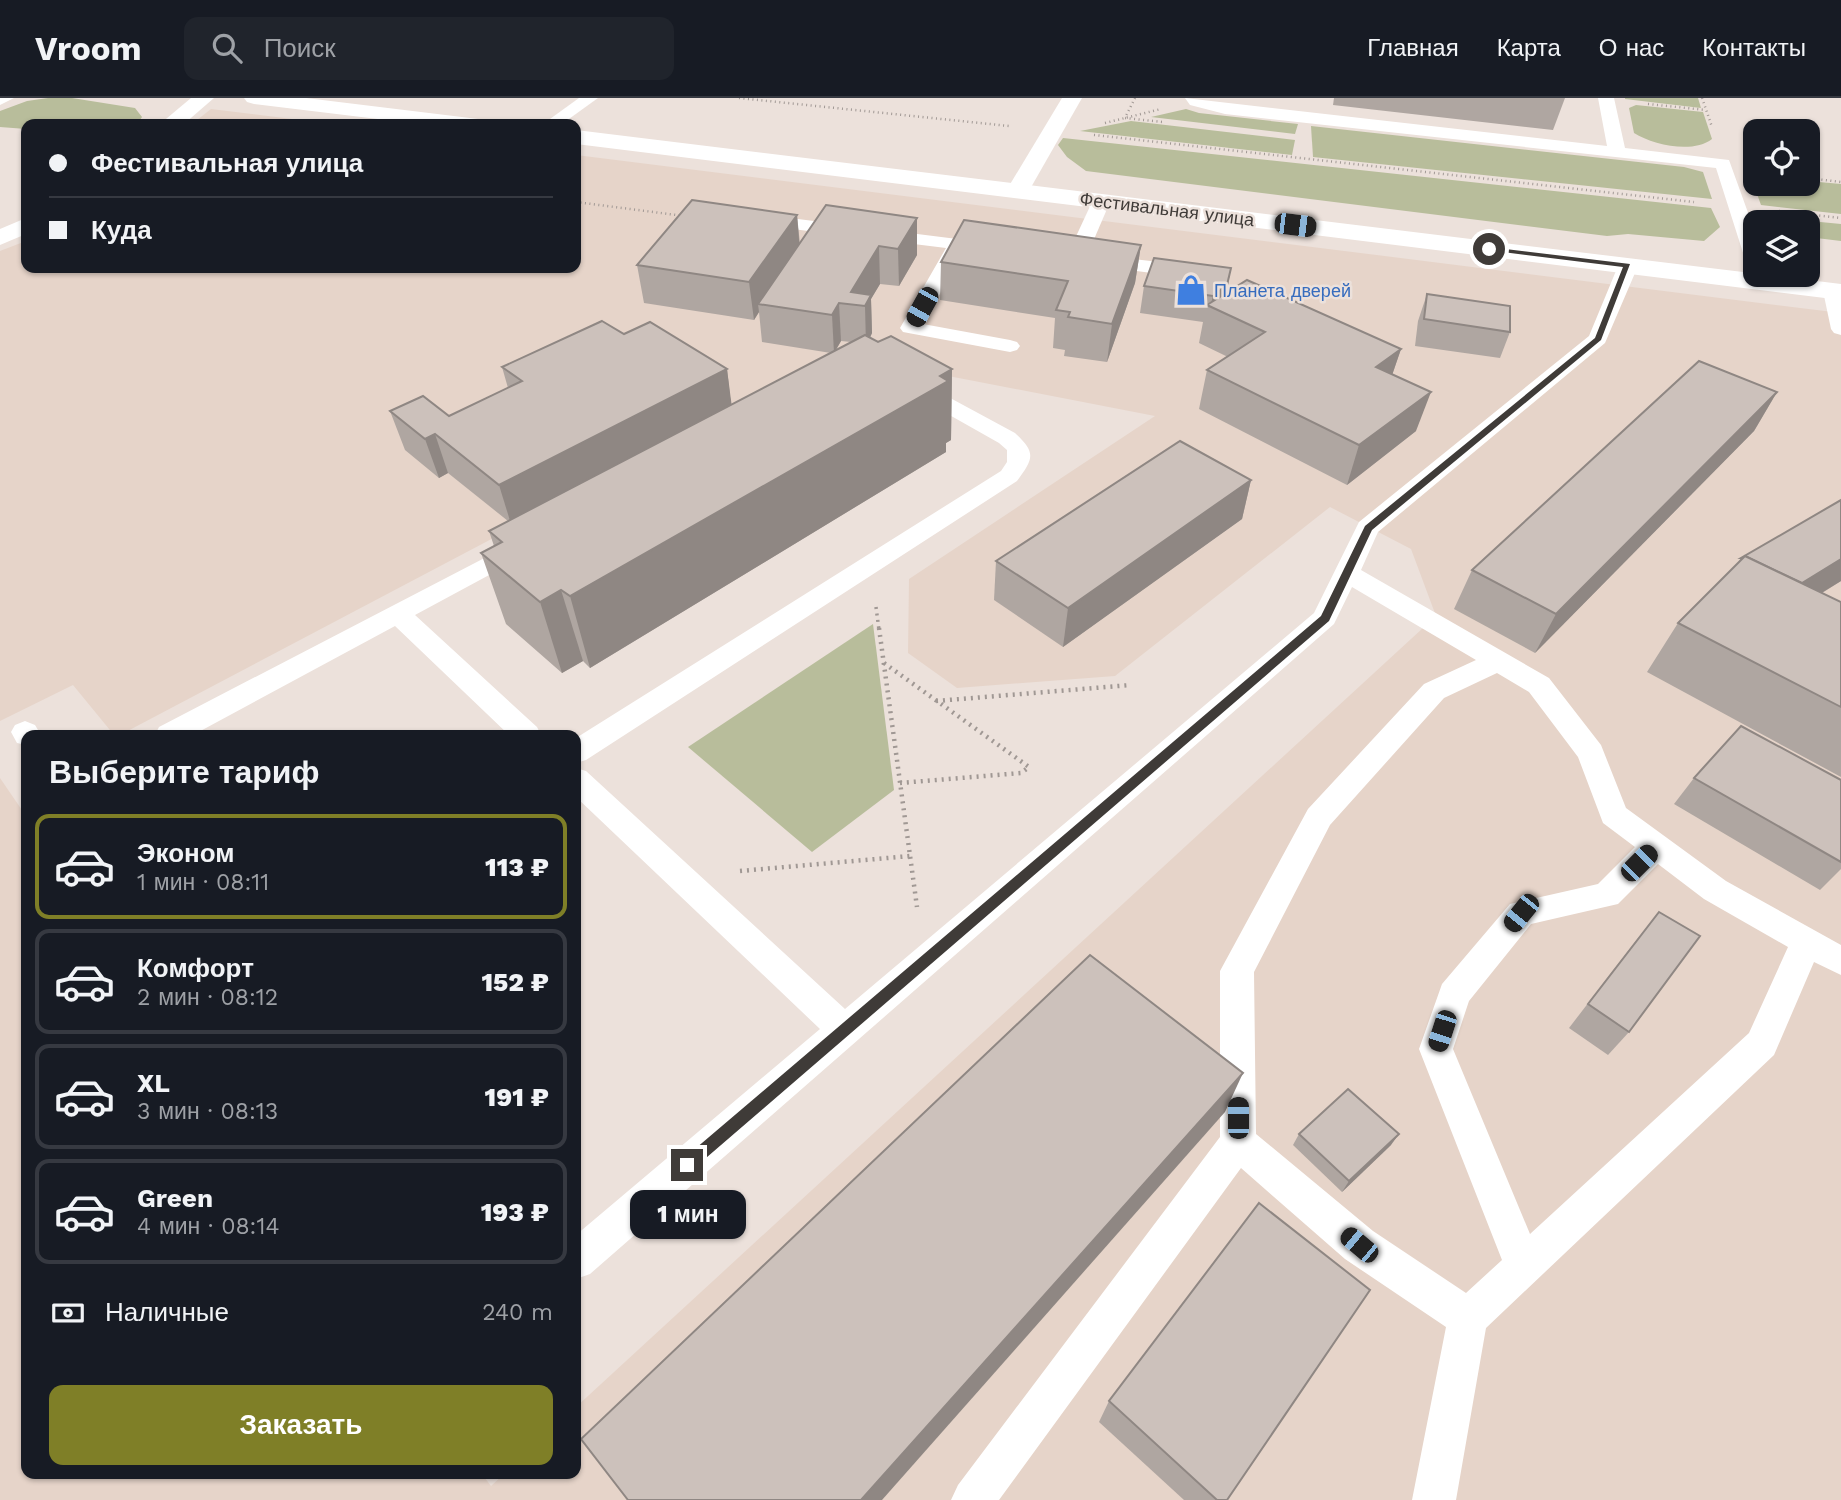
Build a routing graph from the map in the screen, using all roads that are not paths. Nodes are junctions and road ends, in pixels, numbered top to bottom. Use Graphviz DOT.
graph roads {
  1 [pos="6,98"];
  2 [pos="204,98"];
  3 [pos="254,98"];
  4 [pos="590,98"];
  5 [pos="1072,98"];
  6 [pos="1606,98"];
  7 [pos="0,100"];
  8 [pos="1194,100"];
  9 [pos="177,119"];
  10 [pos="428,119"];
  11 [pos="558,119"];
  12 [pos="581,138"];
  13 [pos="1617,152"];
  14 [pos="1017,191"];
  15 [pos="1101,202"];
  16 [pos="747,218"];
  17 [pos="1743,222"];
  18 [pos="21,228"];
  19 [pos="0,238"];
  20 [pos="958,244"];
  21 [pos="1010,250"];
  22 [pos="1628,266"];
  23 [pos="1159,268"];
  24 [pos="1743,277"];
  25 [pos="1808,287"];
  26 [pos="1837,292"];
  27 [pos="1841,329"];
  28 [pos="1010,346"];
  29 [pos="890,374"];
  30 [pos="544,534"];
  31 [pos="1347,573"];
  32 [pos="397,613"];
  33 [pos="1499,661"];
  34 [pos="178,730"];
  35 [pos="522,730"];
  36 [pos="581,749"];
  37 [pos="581,784"];
  38 [pos="1655,846"];
  39 [pos="1806,942"];
  40 [pos="1841,961"];
  41 [pos="844,1030"];
  42 [pos="1238,1142"];
  43 [pos="581,1256"];
  44 [pos="1524,1265"];
  45 [pos="1468,1318"];
  46 [pos="973,1500"];
  47 [pos="1434,1500"];
  1 -- 7 [label="lane"];
  2 -- 9 [label="main road"];
  3 -- 10 [label="main road"];
  4 -- 11 [label="lane"];
  5 -- 14 [label="main road"];
  6 -- 13 [label="lane"];
  8 -- 13 [label="lane"];
  12 -- 14 [label="main road, Фестивальная улица"];
  13 -- 17 [label="lane"];
  14 -- 15 [label="main road, Фестивальная улица"];
  15 -- 22 [label="main road, Фестивальная улица"];
  15 -- 23 [label="lane"];
  16 -- 20 [label="lane"];
  18 -- 19 [label="main road"];
  20 -- 21 [label="lane"];
  20 -- 28 [label="lane"];
  22 -- 24 [label="main road, Фестивальная улица"];
  22 -- 31 [label="lane"];
  25 -- 26 [label="main road, Фестивальная улица"];
  26 -- 27 [label="lane"];
  29 -- 36 [label="lane"];
  30 -- 32 [label="lane"];
  31 -- 33 [label="lane"];
  31 -- 41 [label="lane"];
  32 -- 34 [label="lane"];
  32 -- 35 [label="lane"];
  33 -- 38 [label="lane"];
  33 -- 42 [label="lane"];
  37 -- 41 [label="lane"];
  38 -- 39 [label="lane"];
  38 -- 44 [label="lane"];
  39 -- 40 [label="lane"];
  39 -- 44 [label="lane"];
  41 -- 43 [label="lane"];
  42 -- 45 [label="lane"];
  42 -- 46 [label="lane"];
  44 -- 45 [label="lane"];
  45 -- 47 [label="lane"];
}
